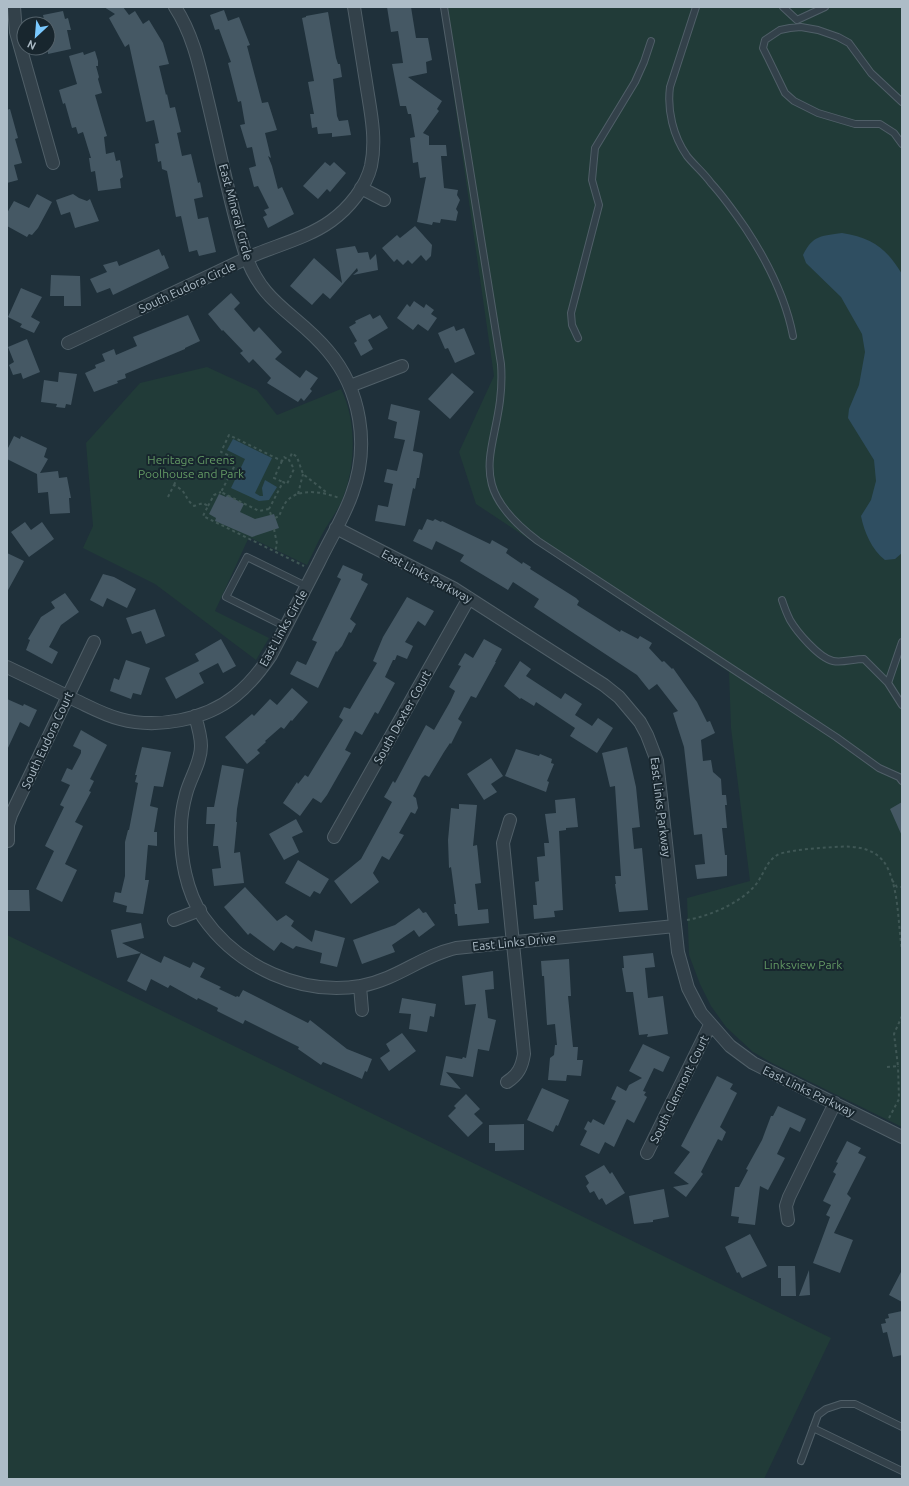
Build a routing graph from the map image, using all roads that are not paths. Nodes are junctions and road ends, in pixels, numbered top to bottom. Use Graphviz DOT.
graph roads {
  1 [pos="14,7"];
  2 [pos="175,7"];
  3 [pos="354,7"];
  4 [pos="444,7"];
  5 [pos="696,7"];
  6 [pos="783,7"];
  7 [pos="826,7"];
  8 [pos="651,41"];
  9 [pos="902,102"];
  10 [pos="902,144"];
  11 [pos="53,163"];
  12 [pos="361,188"];
  13 [pos="384,200"];
  14 [pos="247,258"];
  15 [pos="793,336"];
  16 [pos="578,338"];
  17 [pos="68,343"];
  18 [pos="402,366"];
  19 [pos="350,386"];
  20 [pos="336,528"];
  21 [pos="306,586"];
  22 [pos="469,598"];
  23 [pos="782,600"];
  24 [pos="286,627"];
  25 [pos="94,642"];
  26 [pos="902,642"];
  27 [pos="7,667"];
  28 [pos="888,683"];
  29 [pos="67,696"];
  30 [pos="902,705"];
  31 [pos="196,716"];
  32 [pos="902,780"];
  33 [pos="510,820"];
  34 [pos="334,837"];
  35 [pos="8,841"];
  36 [pos="200,910"];
  37 [pos="174,920"];
  38 [pos="675,924"];
  39 [pos="514,942"];
  40 [pos="360,986"];
  41 [pos="362,1010"];
  42 [pos="710,1025"];
  43 [pos="506,1082"];
  44 [pos="835,1103"];
  45 [pos="902,1137"];
  46 [pos="647,1152"];
  47 [pos="788,1220"];
  48 [pos="902,1427"];
  49 [pos="813,1428"];
  50 [pos="801,1461"];
  51 [pos="902,1471"];
  1 -- 11 [label="street"];
  2 -- 14 [label="street, East Mineral Circle"];
  3 -- 12 [label="street, South Eudora Circle"];
  4 -- 32 [label="lane"];
  5 -- 15 [label="lane"];
  6 -- 7 [label="lane"];
  8 -- 16 [label="lane"];
  9 -- 10 [label="lane"];
  12 -- 13 [label="street"];
  12 -- 14 [label="street, South Eudora Circle"];
  14 -- 17 [label="street, South Eudora Circle"];
  14 -- 19 [label="street, East Mineral Circle"];
  18 -- 19 [label="street"];
  19 -- 20 [label="street, East Mineral Circle"];
  20 -- 21 [label="street, East Links Circle"];
  20 -- 22 [label="street, East Links Parkway"];
  21 -- 24 [label="street, East Links Circle"];
  21 -- 24 [label="lane"];
  22 -- 34 [label="street, South Dexter Court"];
  22 -- 38 [label="street, East Links Parkway"];
  23 -- 28 [label="lane"];
  24 -- 31 [label="street, East Links Circle"];
  25 -- 29 [label="street, South Eudora Court"];
  26 -- 28 [label="lane"];
  27 -- 29 [label="street, East Links Circle"];
  28 -- 30 [label="lane"];
  29 -- 31 [label="street, East Links Circle"];
  29 -- 35 [label="street, South Eudora Court"];
  31 -- 36 [label="street, East Links Drive"];
  33 -- 39 [label="street"];
  36 -- 37 [label="street"];
  36 -- 40 [label="street, East Links Drive"];
  38 -- 39 [label="street, East Links Drive"];
  38 -- 42 [label="street, East Links Parkway"];
  39 -- 40 [label="street, East Links Drive"];
  39 -- 43 [label="street"];
  40 -- 41 [label="street"];
  42 -- 44 [label="street, East Links Parkway"];
  42 -- 46 [label="street, South Clermont Court"];
  44 -- 45 [label="street, East Links Parkway"];
  44 -- 47 [label="street"];
  48 -- 49 [label="lane"];
  49 -- 50 [label="lane"];
  49 -- 51 [label="lane"];
}
